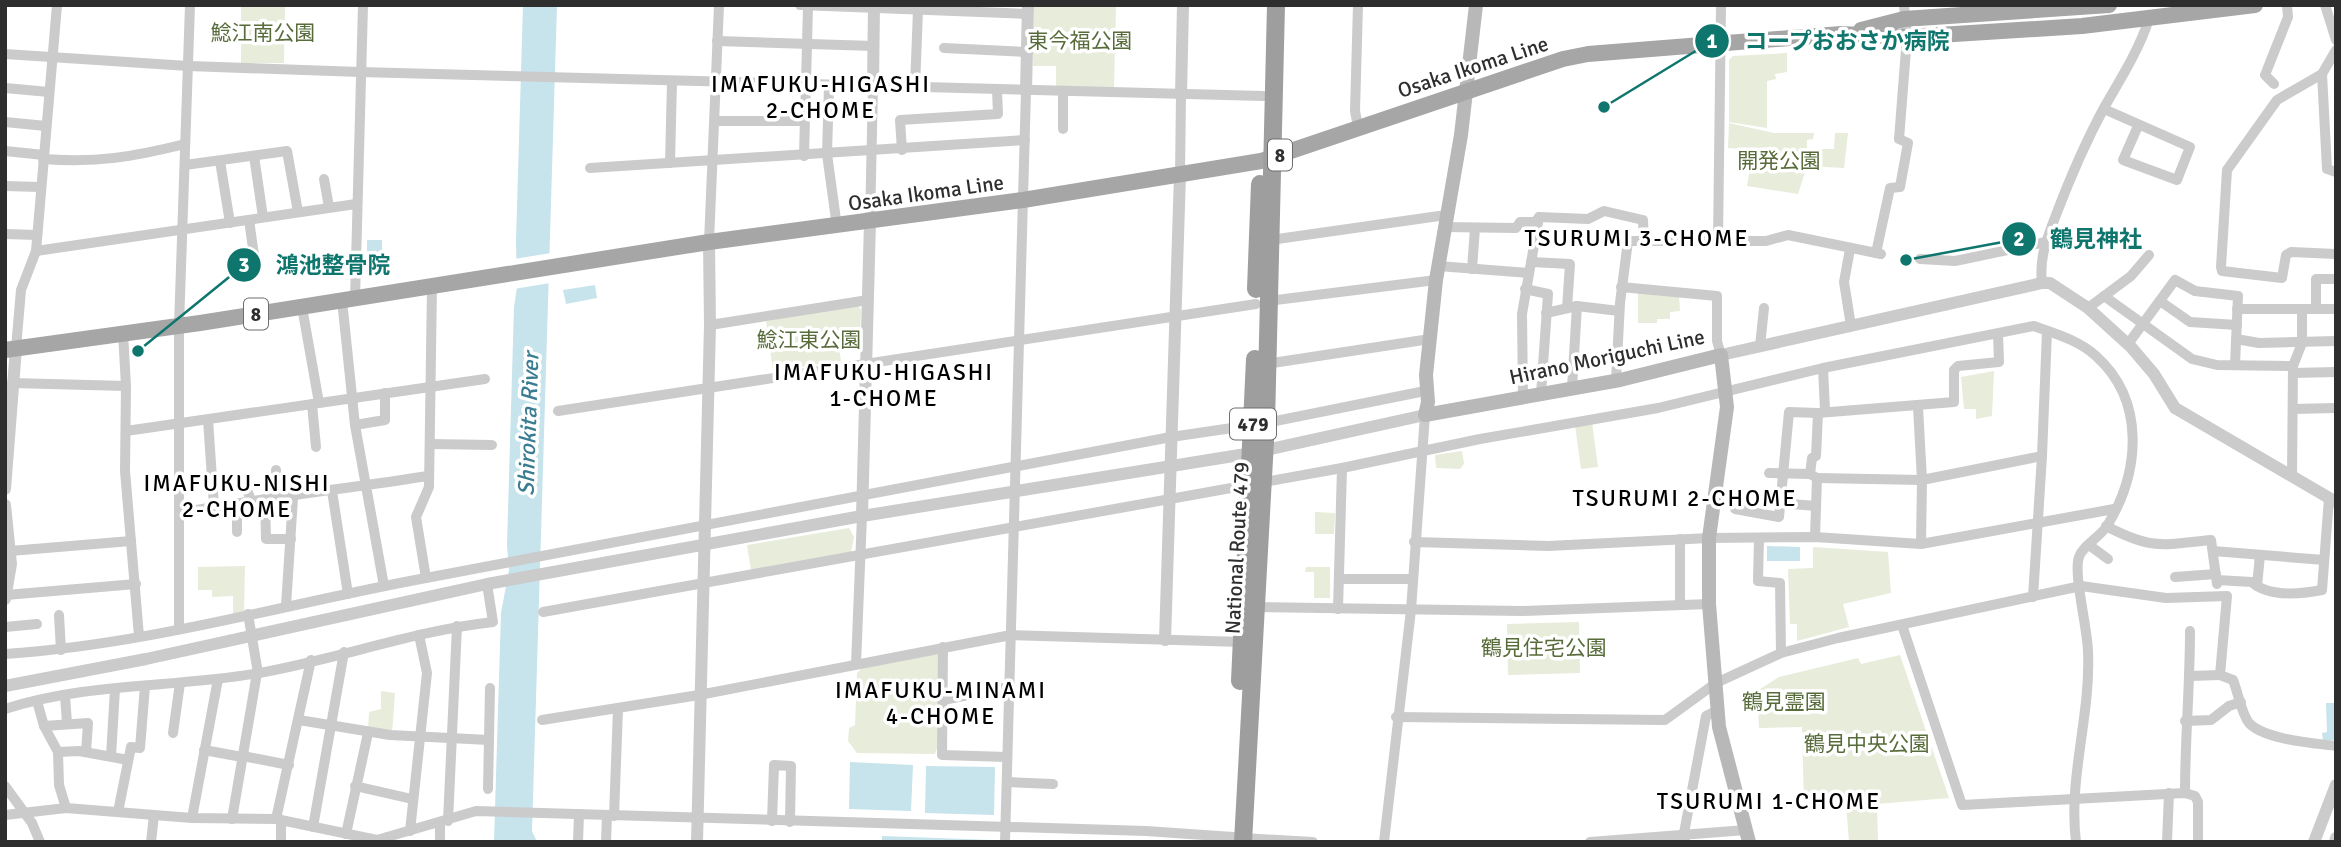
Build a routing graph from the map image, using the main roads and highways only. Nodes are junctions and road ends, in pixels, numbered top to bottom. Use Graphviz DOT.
graph roads {
  1 [pos="1265,5"];
  2 [pos="1276,5"];
  3 [pos="1476,5"];
  4 [pos="2109,5"];
  5 [pos="2255,5"];
  6 [pos="1904,12"];
  7 [pos="2152,12"];
  8 [pos="1841,34"];
  9 [pos="1467,92"];
  10 [pos="1267,160"];
  11 [pos="1262,302"];
  12 [pos="11,349"];
  13 [pos="1260,424"];
  14 [pos="1250,608"];
  15 [pos="1748,836"];
  16 [pos="1238,839"];
  1 -- 10 [label="highway, National Route 479 / 479"];
  2 -- 10 [label="highway, National Route 479 / 479"];
  3 -- 9 [label="main road"];
  4 -- 6 [label="main road, Osaka Ikoma Line / 8"];
  5 -- 7 [label="main road, Osaka Ikoma Line / 8"];
  6 -- 8 [label="main road, Osaka Ikoma Line / 8"];
  7 -- 8 [label="main road, Osaka Ikoma Line / 8"];
  8 -- 9 [label="main road, Osaka Ikoma Line / 8"];
  9 -- 10 [label="main road, Osaka Ikoma Line / 8"];
  9 -- 15 [label="main road, Hirano Moriguchi Line"];
  10 -- 11 [label="highway, National Route 479 / 479"];
  10 -- 11 [label="highway, National Route 479 / 479"];
  10 -- 12 [label="main road, Osaka Ikoma Line / 8"];
  11 -- 13 [label="highway, National Route 479 / 479"];
  11 -- 13 [label="highway, National Route 479 / 479"];
  13 -- 14 [label="highway, National Route 479 / 479"];
  14 -- 16 [label="highway, National Route 479 / 479"];
  14 -- 16 [label="highway, National Route 479 / 479"];
}
